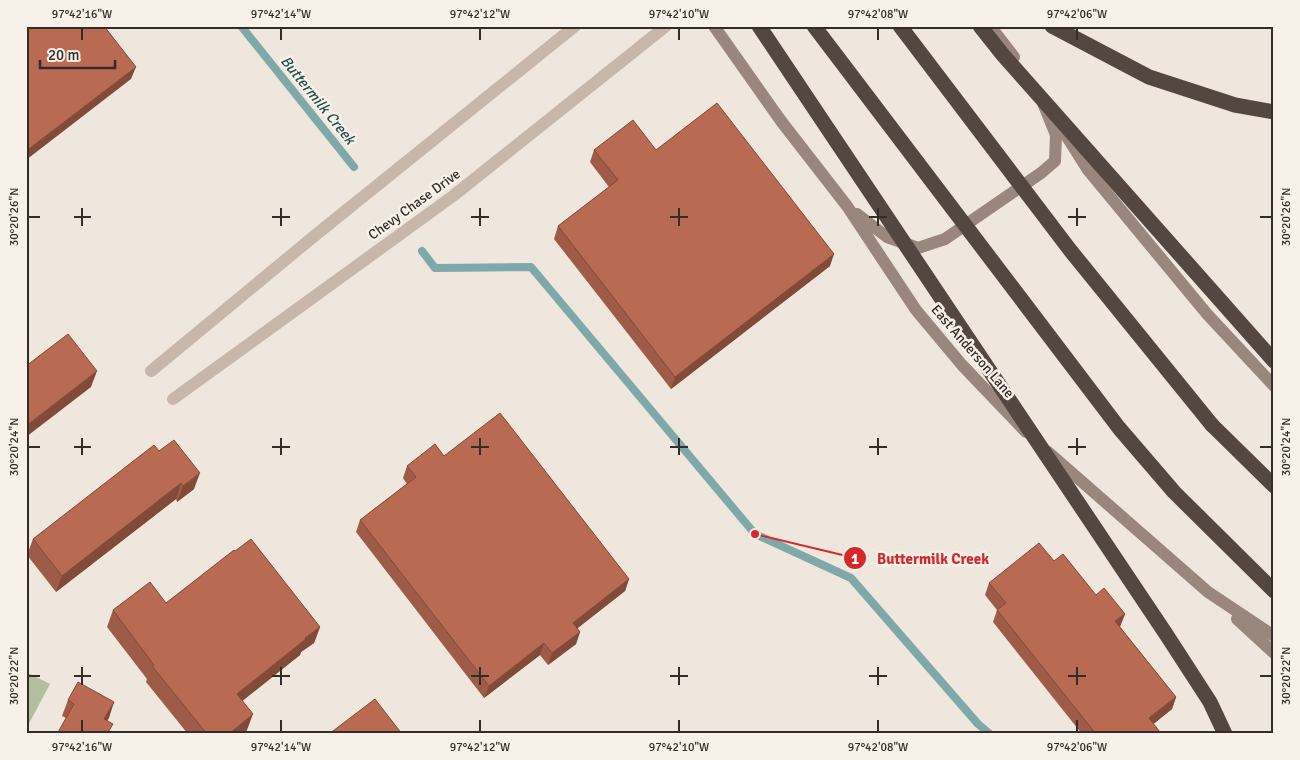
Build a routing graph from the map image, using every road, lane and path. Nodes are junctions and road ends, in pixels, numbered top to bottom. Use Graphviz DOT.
graph roads {
  1 [pos="576,26"];
  2 [pos="666,26"];
  3 [pos="714,26"];
  4 [pos="759,26"];
  5 [pos="814,26"];
  6 [pos="900,26"];
  7 [pos="980,26"];
  8 [pos="990,26"];
  9 [pos="1052,26"];
  10 [pos="1036,86"];
  11 [pos="1274,112"];
  12 [pos="847,206"];
  13 [pos="1274,361"];
  14 [pos="151,371"];
  15 [pos="1274,386"];
  16 [pos="173,399"];
  17 [pos="1274,486"];
  18 [pos="1274,591"];
  19 [pos="1208,592"];
  20 [pos="1274,636"];
  21 [pos="1274,654"];
  22 [pos="1225,734"];
  1 -- 14 [label="street"];
  2 -- 16 [label="street, Chevy Chase Drive"];
  3 -- 12 [label="main road, East Anderson Lane"];
  4 -- 22 [label="highway, bridge"];
  5 -- 18 [label="highway, bridge"];
  6 -- 17 [label="highway, bridge"];
  7 -- 13 [label="highway, bridge"];
  8 -- 10 [label="main road"];
  9 -- 11 [label="highway"];
  10 -- 12 [label="main road"];
  10 -- 15 [label="main road"];
  12 -- 19 [label="main road, East Anderson Lane"];
  19 -- 20 [label="main road, East Anderson Lane"];
  19 -- 21 [label="main road"];
}
